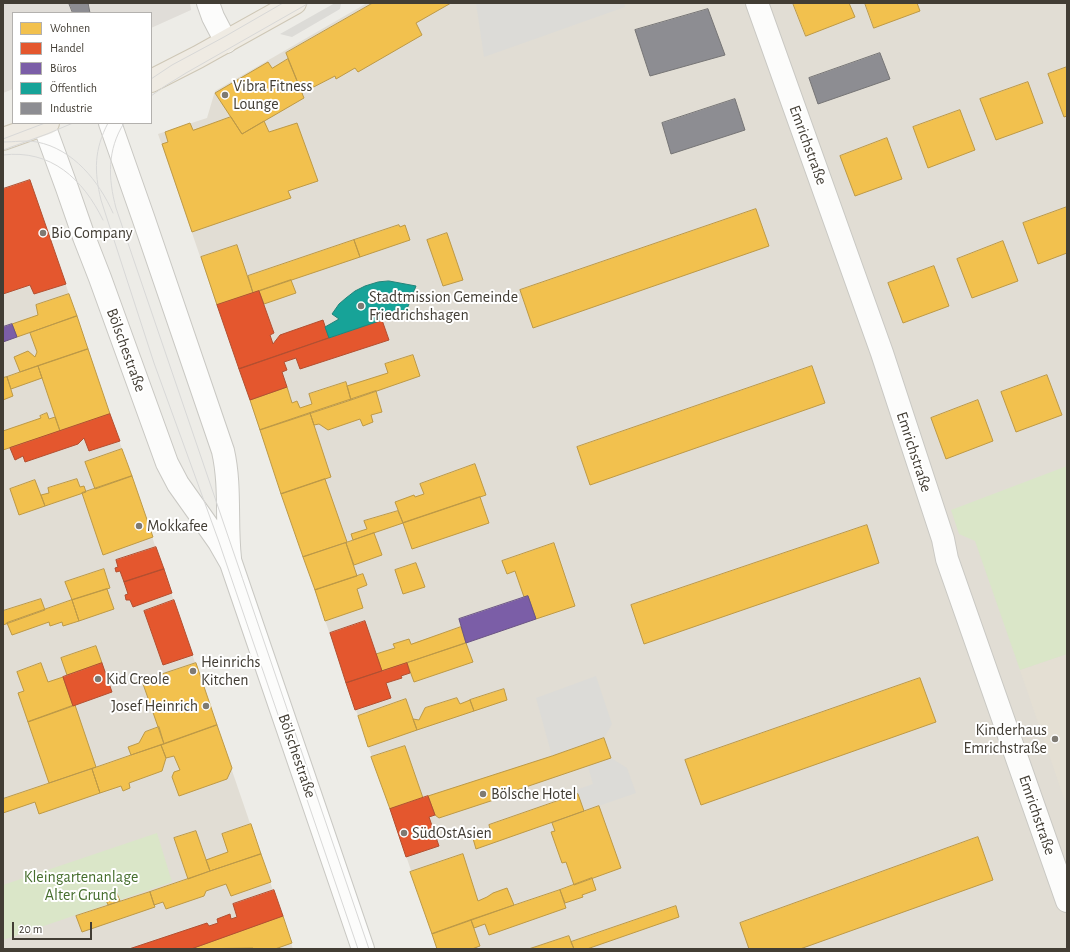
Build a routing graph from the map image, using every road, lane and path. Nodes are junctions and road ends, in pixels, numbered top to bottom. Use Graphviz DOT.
graph roads {
  1 [pos="208,3"];
  2 [pos="295,3"];
  3 [pos="757,3"];
  4 [pos="226,42"];
  5 [pos="152,79"];
  6 [pos="46,124"];
  7 [pos="110,124"];
  8 [pos="3,139"];
  9 [pos="231,563"];
  10 [pos="1067,901"];
  11 [pos="363,949"];
  1 -- 4 [label="street"];
  2 -- 4 [label="main road"];
  3 -- 10 [label="street, Emrichstraße"];
  4 -- 5 [label="main road"];
  6 -- 8 [label="main road"];
  6 -- 9 [label="street, Bölschestraße"];
  7 -- 9 [label="street, Bölschestraße"];
  9 -- 11 [label="street, Bölschestraße"];
}
